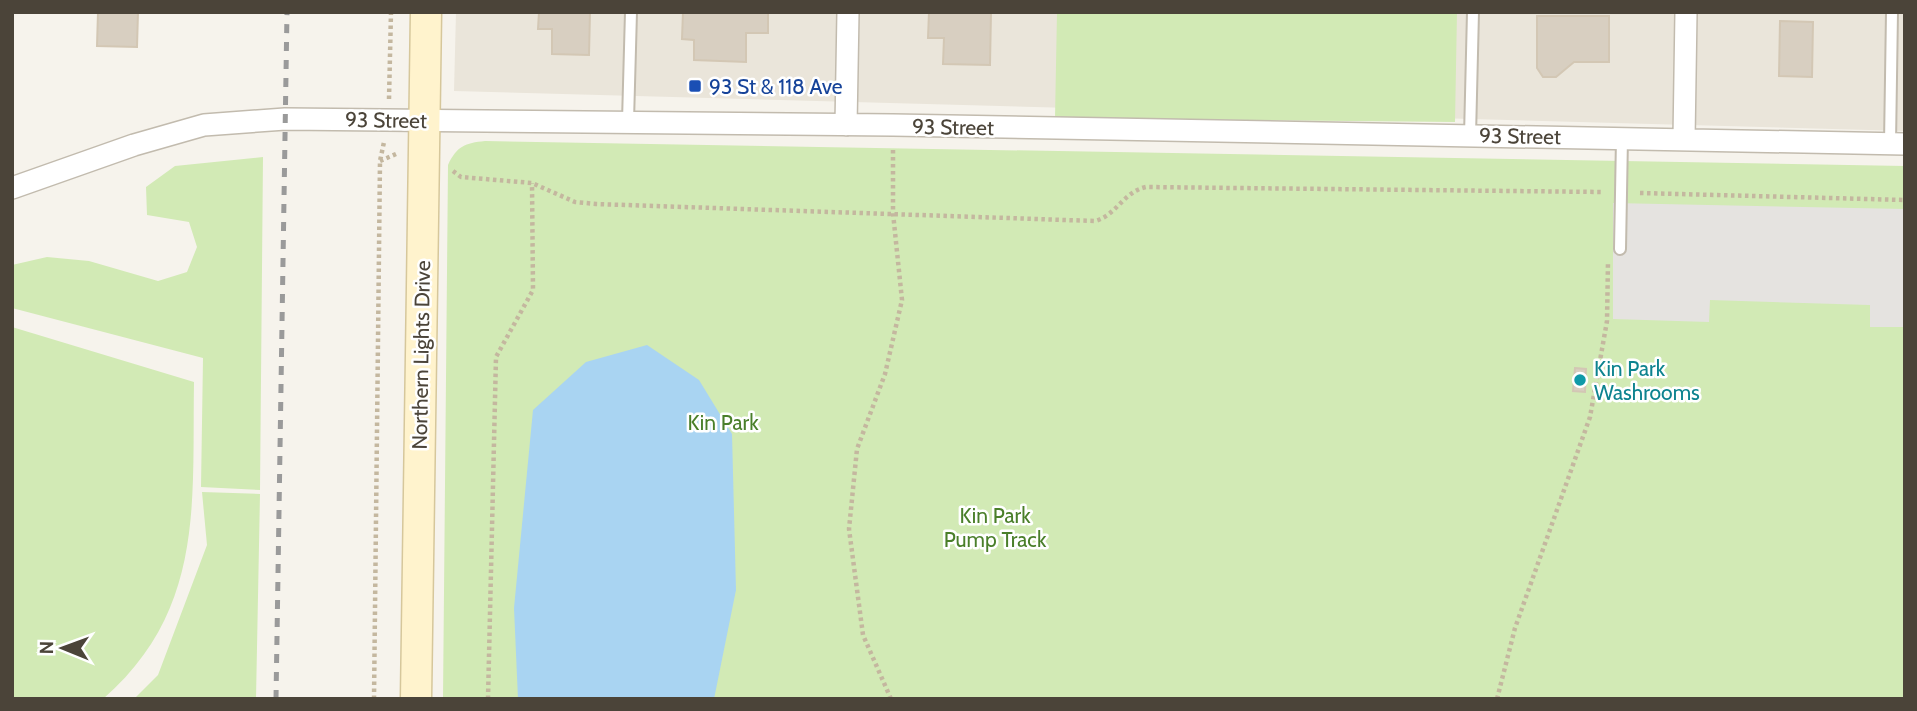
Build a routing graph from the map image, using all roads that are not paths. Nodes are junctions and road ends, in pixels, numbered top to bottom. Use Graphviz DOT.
graph roads {
  1 [pos="426,12"];
  2 [pos="631,12"];
  3 [pos="848,12"];
  4 [pos="1473,12"];
  5 [pos="1686,12"];
  6 [pos="1892,12"];
  7 [pos="424,120"];
  8 [pos="628,121"];
  9 [pos="846,125"];
  10 [pos="1470,136"];
  11 [pos="1622,138"];
  12 [pos="1684,139"];
  13 [pos="1897,143"];
  14 [pos="12,188"];
  15 [pos="1614,249"];
  16 [pos="416,699"];
  1 -- 7 [label="main road, Northern Lights Drive"];
  2 -- 8 [label="lane"];
  3 -- 9 [label="street"];
  4 -- 10 [label="lane"];
  5 -- 12 [label="street"];
  6 -- 13 [label="lane"];
  7 -- 8 [label="street, 93 Street"];
  7 -- 14 [label="street, 93 Street"];
  7 -- 16 [label="main road, Northern Lights Drive"];
  8 -- 9 [label="street, 93 Street"];
  9 -- 10 [label="street, 93 Street"];
  10 -- 11 [label="street, 93 Street"];
  11 -- 12 [label="street, 93 Street"];
  11 -- 15 [label="lane"];
  12 -- 13 [label="street, 93 Street"];
}
